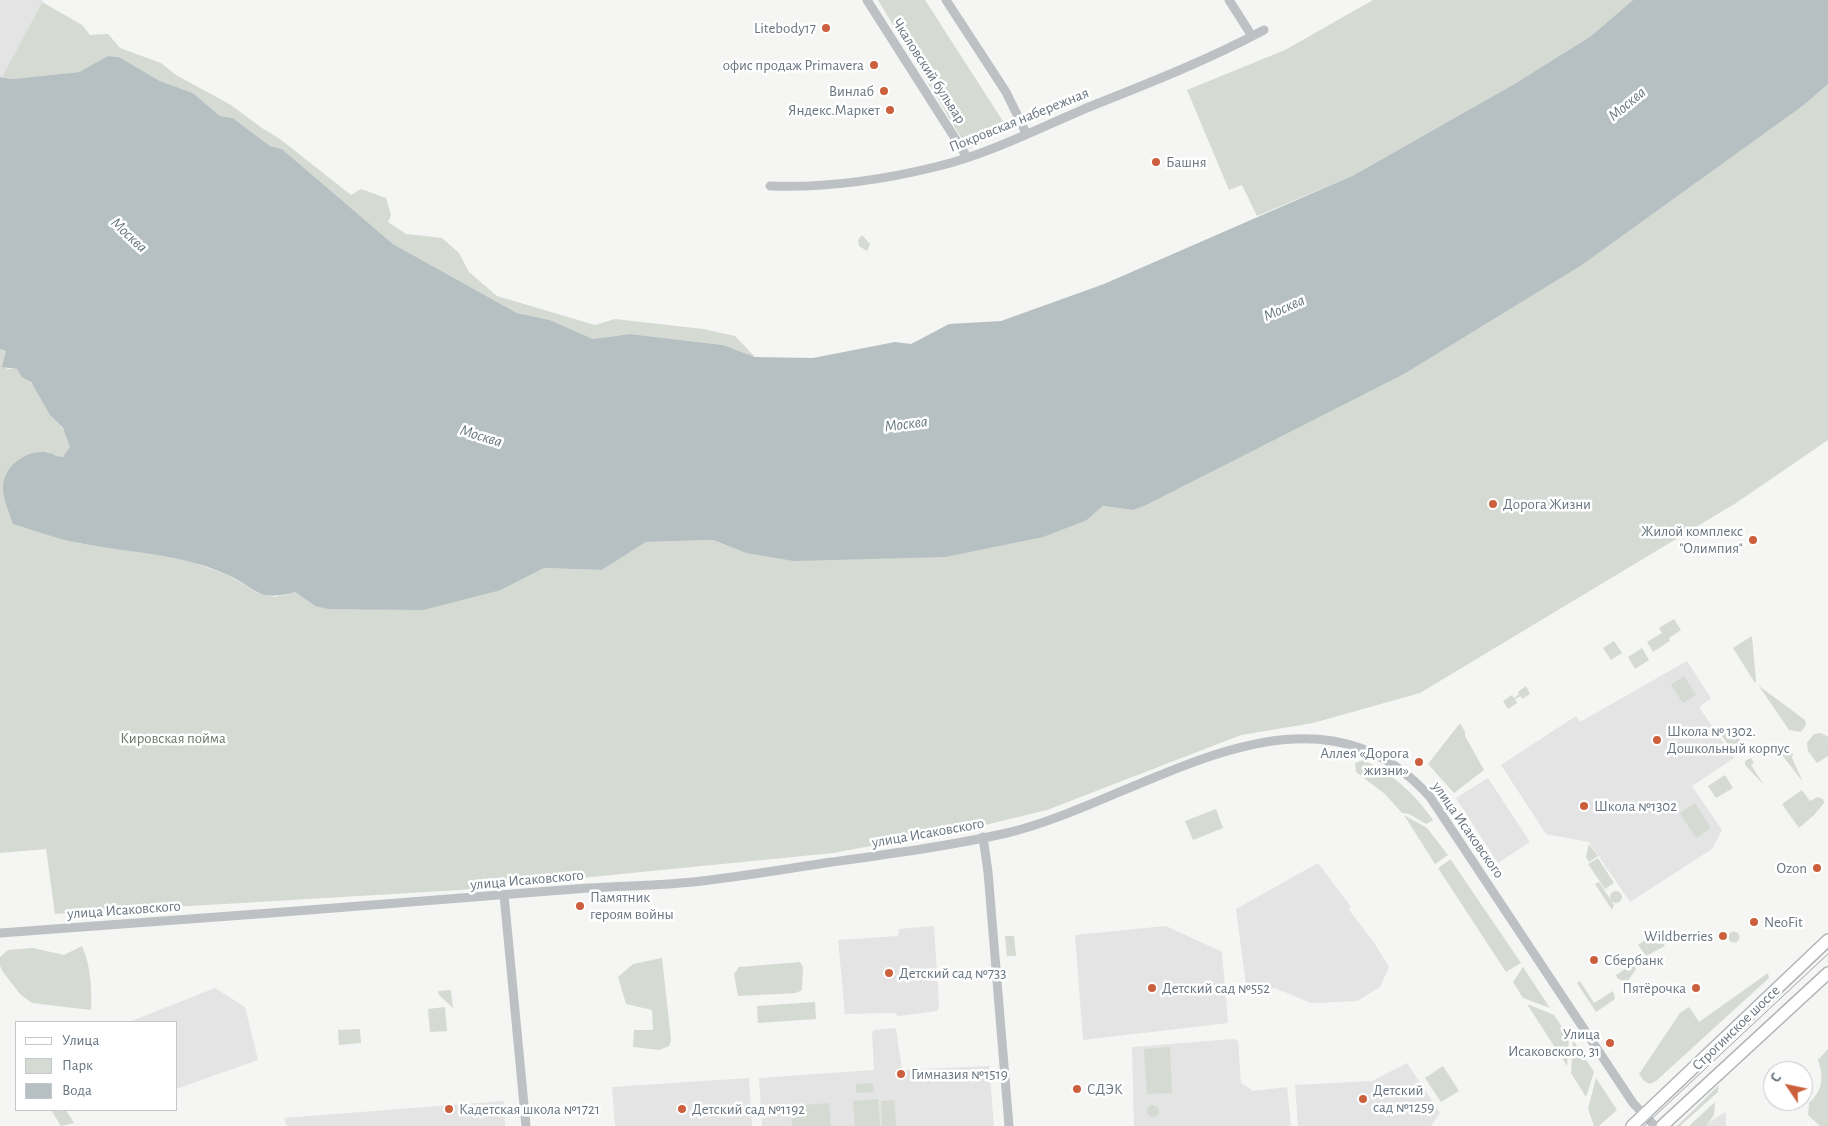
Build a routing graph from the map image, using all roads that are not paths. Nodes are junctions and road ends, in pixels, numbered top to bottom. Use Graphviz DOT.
graph roads {
  1 [pos="867,0"];
  2 [pos="946,0"];
  3 [pos="1229,0"];
  4 [pos="1264,30"];
  5 [pos="1252,36"];
  6 [pos="1026,133"];
  7 [pos="968,157"];
  8 [pos="770,186"];
  9 [pos="982,838"];
  10 [pos="504,896"];
  11 [pos="0,933"];
  12 [pos="1828,940"];
  13 [pos="1828,973"];
  14 [pos="1644,1115"];
  15 [pos="526,1126"];
  16 [pos="1009,1126"];
  17 [pos="1632,1126"];
  18 [pos="1655,1126"];
  19 [pos="1662,1126"];
  1 -- 7 [label="street, Чкаловский бульвар"];
  2 -- 6 [label="street"];
  3 -- 5 [label="street"];
  4 -- 5 [label="street, Покровская набережная"];
  5 -- 6 [label="street, Покровская набережная"];
  6 -- 7 [label="street, Покровская набережная"];
  7 -- 8 [label="street, Покровская набережная"];
  9 -- 10 [label="street, улица Исаковского"];
  9 -- 14 [label="street, улица Исаковского"];
  9 -- 16 [label="street"];
  10 -- 11 [label="street, улица Исаковского"];
  10 -- 15 [label="street"];
  12 -- 14 [label="main road, Строгинское шоссе"];
  13 -- 19 [label="main road, Строгинское шоссе"];
  14 -- 17 [label="main road, Строгинское шоссе"];
  14 -- 18 [label="street, улица Исаковского"];
}
